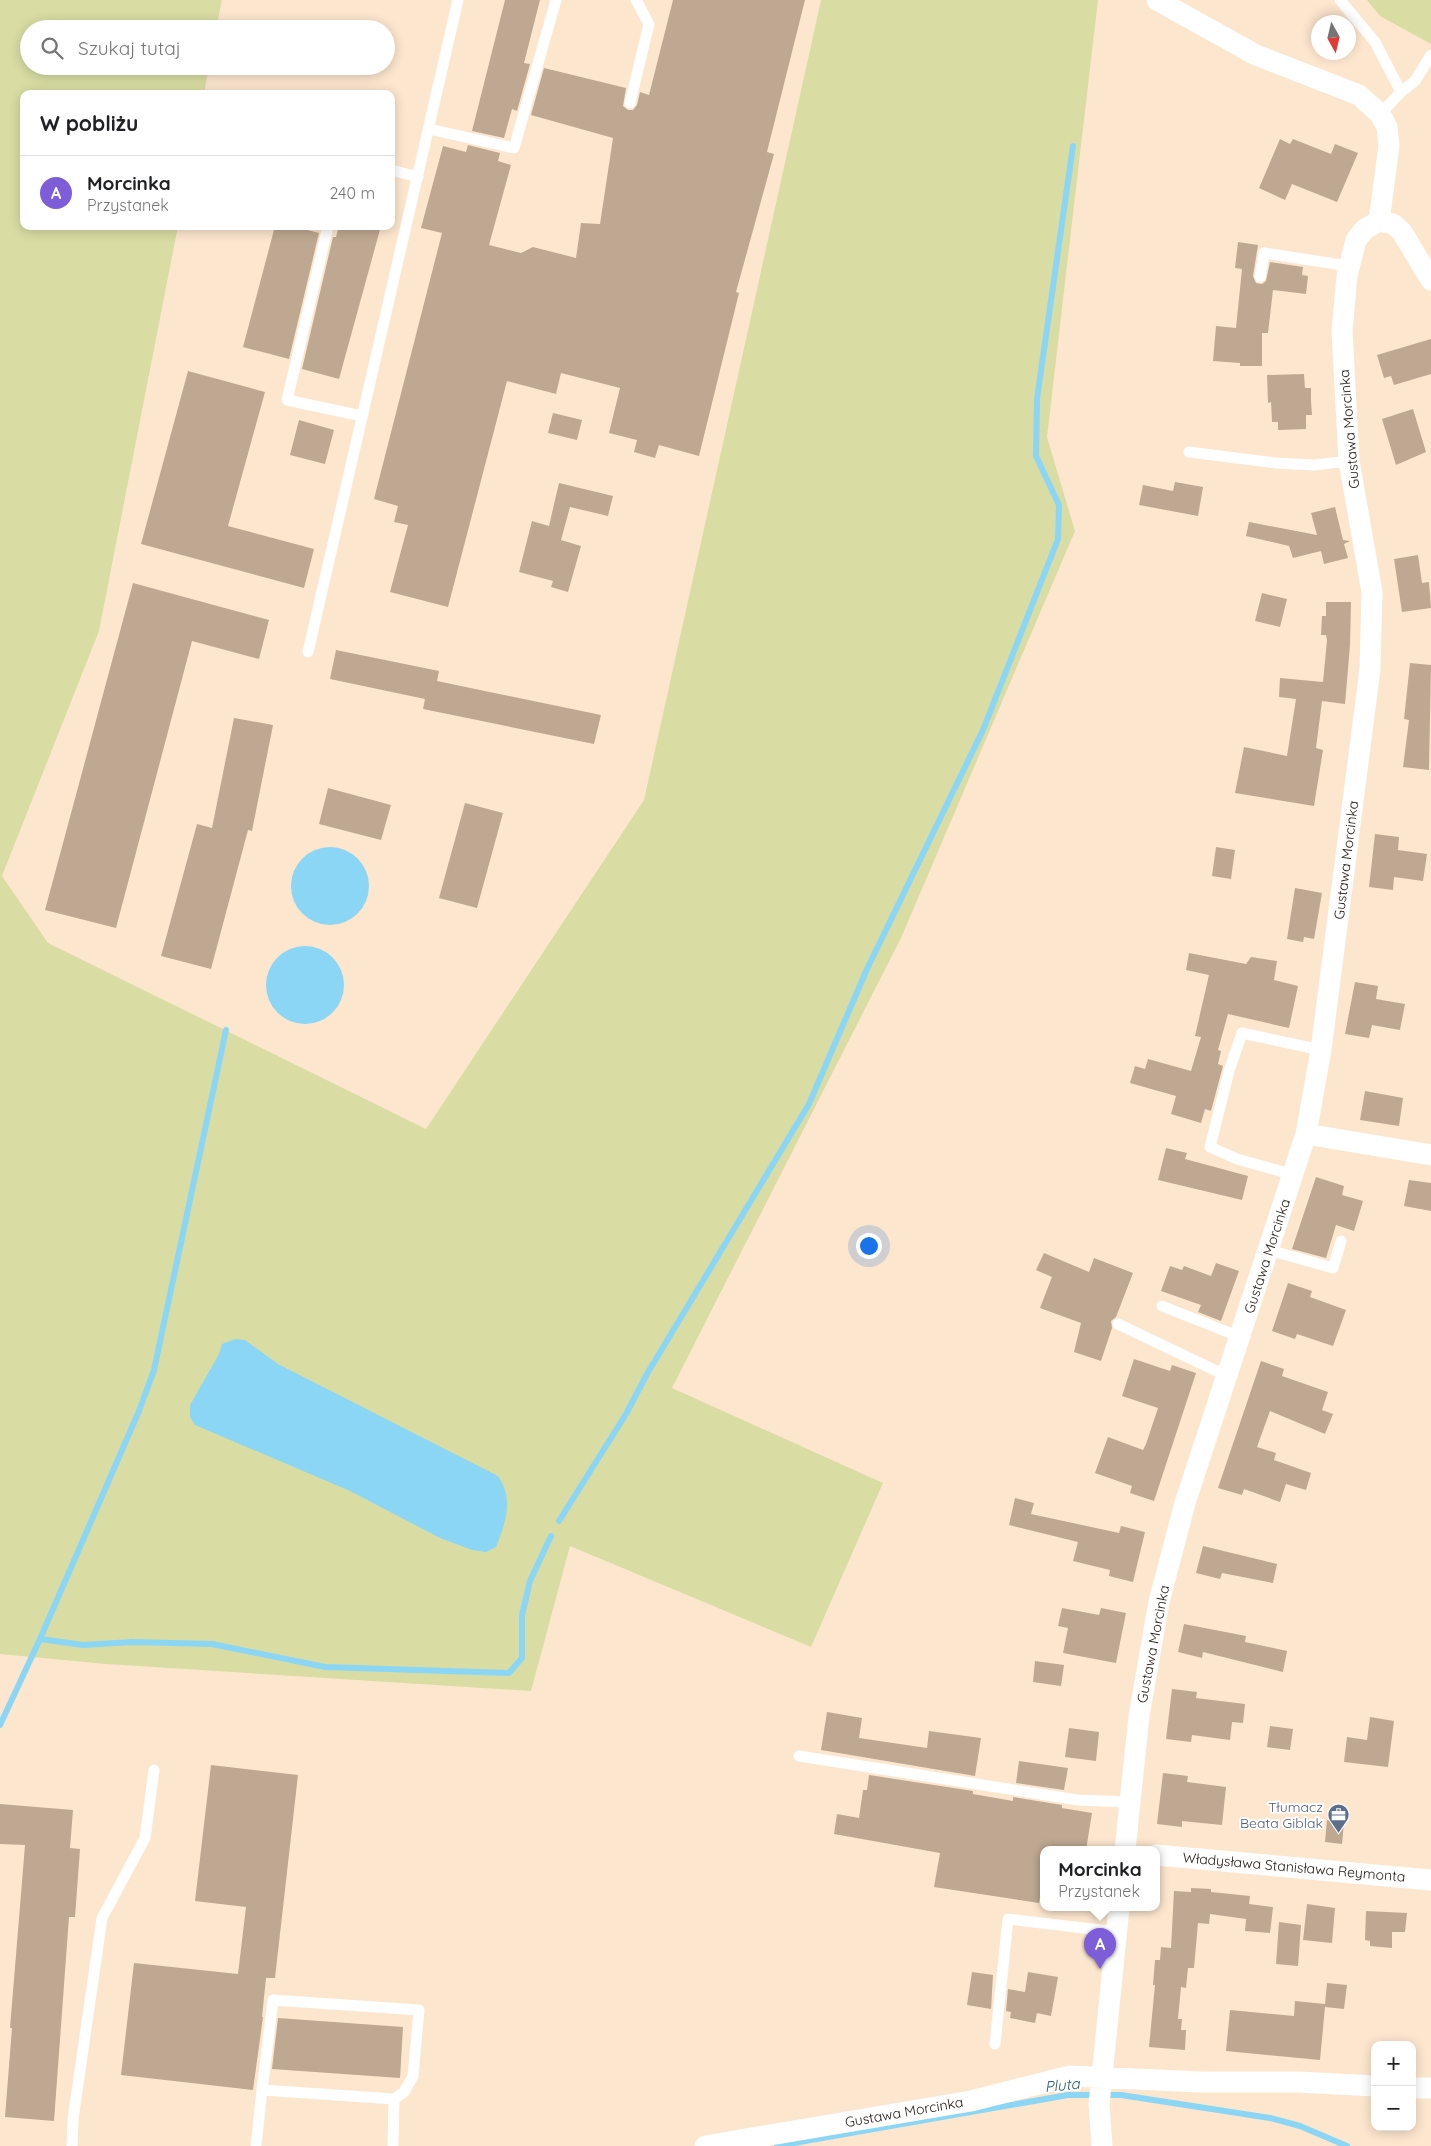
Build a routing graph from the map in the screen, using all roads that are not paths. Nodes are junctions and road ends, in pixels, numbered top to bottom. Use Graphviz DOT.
graph roads {
  1 [pos="458,0"];
  2 [pos="556,0"];
  3 [pos="636,0"];
  4 [pos="1157,0"];
  5 [pos="1340,0"];
  6 [pos="1431,55"];
  7 [pos="1401,92"];
  8 [pos="630,103"];
  9 [pos="1380,114"];
  10 [pos="429,129"];
  11 [pos="395,171"];
  12 [pos="418,176"];
  13 [pos="1379,221"];
  14 [pos="327,230"];
  15 [pos="1349,266"];
  16 [pos="1260,276"];
  17 [pos="1431,280"];
  18 [pos="362,416"];
  19 [pos="1189,452"];
  20 [pos="1349,461"];
  21 [pos="308,652"];
  22 [pos="1321,1050"];
  23 [pos="1306,1134"];
  24 [pos="1431,1155"];
  25 [pos="1294,1176"];
  26 [pos="1341,1241"];
  27 [pos="1269,1250"];
  28 [pos="1162,1306"];
  29 [pos="1118,1324"];
  30 [pos="1240,1337"];
  31 [pos="1227,1376"];
  32 [pos="800,1756"];
  33 [pos="154,1770"];
  34 [pos="1130,1802"];
  35 [pos="1125,1846"];
  36 [pos="1160,1855"];
  37 [pos="1431,1880"];
  38 [pos="1119,1911"];
  39 [pos="1117,1932"];
  40 [pos="995,2044"];
  41 [pos="1371,2086"];
  42 [pos="1416,2088"];
  43 [pos="1431,2088"];
  44 [pos="1100,2089"];
  45 [pos="262,2090"];
  46 [pos="394,2100"];
  47 [pos="72,2146"];
  48 [pos="256,2146"];
  49 [pos="393,2146"];
  50 [pos="705,2146"];
  51 [pos="1102,2146"];
  1 -- 10 [label="lane"];
  2 -- 10 [label="lane"];
  3 -- 8 [label="lane"];
  4 -- 9 [label="street"];
  5 -- 7 [label="lane"];
  6 -- 7 [label="lane"];
  7 -- 9 [label="lane"];
  9 -- 13 [label="street"];
  10 -- 12 [label="lane"];
  11 -- 12 [label="lane"];
  12 -- 18 [label="lane"];
  13 -- 15 [label="street, Gustawa Morcinka"];
  13 -- 17 [label="street"];
  14 -- 18 [label="lane"];
  15 -- 16 [label="lane"];
  15 -- 20 [label="street, Gustawa Morcinka"];
  18 -- 21 [label="lane"];
  19 -- 20 [label="lane"];
  20 -- 22 [label="street, Gustawa Morcinka"];
  22 -- 23 [label="street, Gustawa Morcinka"];
  22 -- 25 [label="lane"];
  23 -- 24 [label="street"];
  23 -- 25 [label="street, Gustawa Morcinka"];
  25 -- 27 [label="street, Gustawa Morcinka"];
  26 -- 27 [label="lane"];
  27 -- 30 [label="street, Gustawa Morcinka"];
  28 -- 30 [label="lane"];
  29 -- 31 [label="lane"];
  30 -- 31 [label="street, Gustawa Morcinka"];
  31 -- 34 [label="street, Gustawa Morcinka"];
  32 -- 34 [label="lane"];
  33 -- 47 [label="lane"];
  34 -- 35 [label="street, Gustawa Morcinka"];
  36 -- 37 [label="street, Władysława Stanisława Reymonta"];
  38 -- 39 [label="street"];
  39 -- 40 [label="lane"];
  39 -- 44 [label="street"];
  41 -- 44 [label="street, Gustawa Morcinka"];
  42 -- 43 [label="street"];
  44 -- 50 [label="street, Gustawa Morcinka"];
  44 -- 51 [label="street"];
  45 -- 46 [label="lane"];
  45 -- 46 [label="lane"];
  45 -- 48 [label="lane"];
  46 -- 49 [label="lane"];
}
